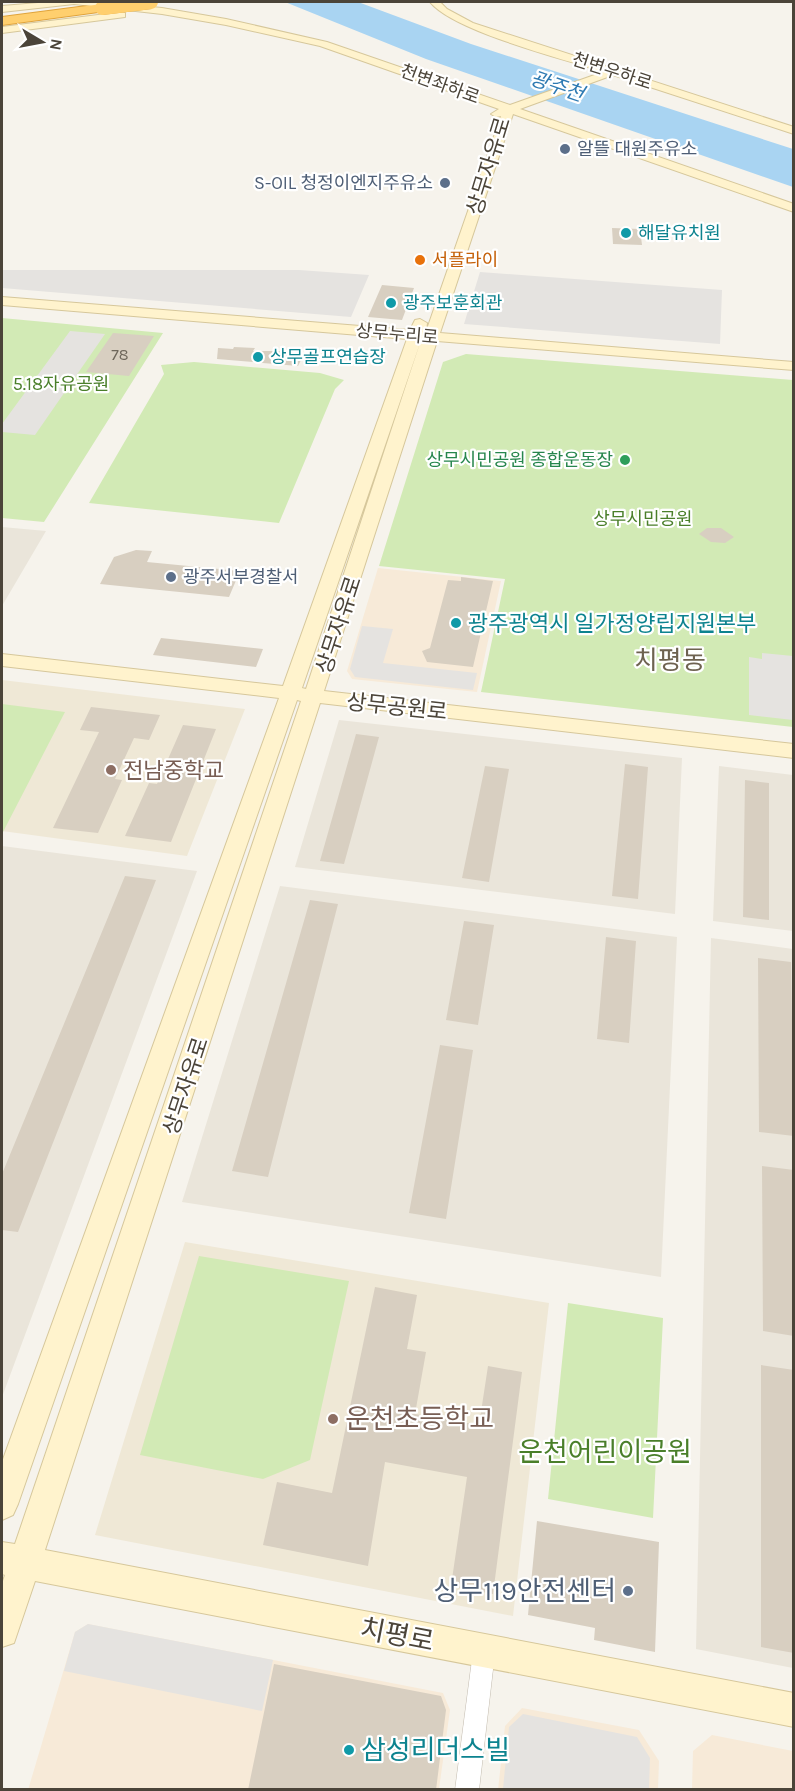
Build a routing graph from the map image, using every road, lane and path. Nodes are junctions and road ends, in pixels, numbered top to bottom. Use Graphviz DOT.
graph roads {
  1 [pos="122,2"];
  2 [pos="151,2"];
  3 [pos="435,2"];
  4 [pos="78,3"];
  5 [pos="2,9"];
  6 [pos="162,11"];
  7 [pos="2,19"];
  8 [pos="2,30"];
  9 [pos="612,72"];
  10 [pos="509,109"];
  11 [pos="794,131"];
  12 [pos="794,208"];
  13 [pos="459,214"];
  14 [pos="2,301"];
  15 [pos="426,306"];
  16 [pos="423,336"];
  17 [pos="794,366"];
  18 [pos="2,660"];
  19 [pos="302,695"];
  20 [pos="794,751"];
  21 [pos="2,1504"];
  22 [pos="13,1560"];
  23 [pos="2,1631"];
  24 [pos="484,1652"];
  25 [pos="794,1710"];
  26 [pos="466,1790"];
  1 -- 4 [label="highway, bridge"];
  2 -- 7 [label="highway, bridge"];
  3 -- 9 [label="street, 천변우하로"];
  4 -- 5 [label="street, 천변좌하로"];
  4 -- 6 [label="street, 천변좌하로"];
  4 -- 7 [label="highway"];
  6 -- 8 [label="street"];
  6 -- 10 [label="street, 천변좌하로"];
  9 -- 10 [label="street"];
  9 -- 11 [label="street, 천변우하로"];
  10 -- 12 [label="street, 천변좌하로"];
  10 -- 13 [label="street, 상무자유로"];
  10 -- 16 [label="street, 상무자유로"];
  14 -- 16 [label="street, 상무누리로"];
  15 -- 16 [label="street, 상무자유로"];
  16 -- 17 [label="street, 상무누리로"];
  16 -- 19 [label="street, 상무자유로"];
  18 -- 19 [label="street, 상무공원로"];
  19 -- 20 [label="street, 상무공원로"];
  19 -- 21 [label="street, 상무자유로"];
  19 -- 22 [label="street, 상무자유로"];
  22 -- 23 [label="street, 상무자유로"];
  22 -- 24 [label="street, 치평로"];
  24 -- 25 [label="street, 치평로"];
  24 -- 26 [label="street"];
}
